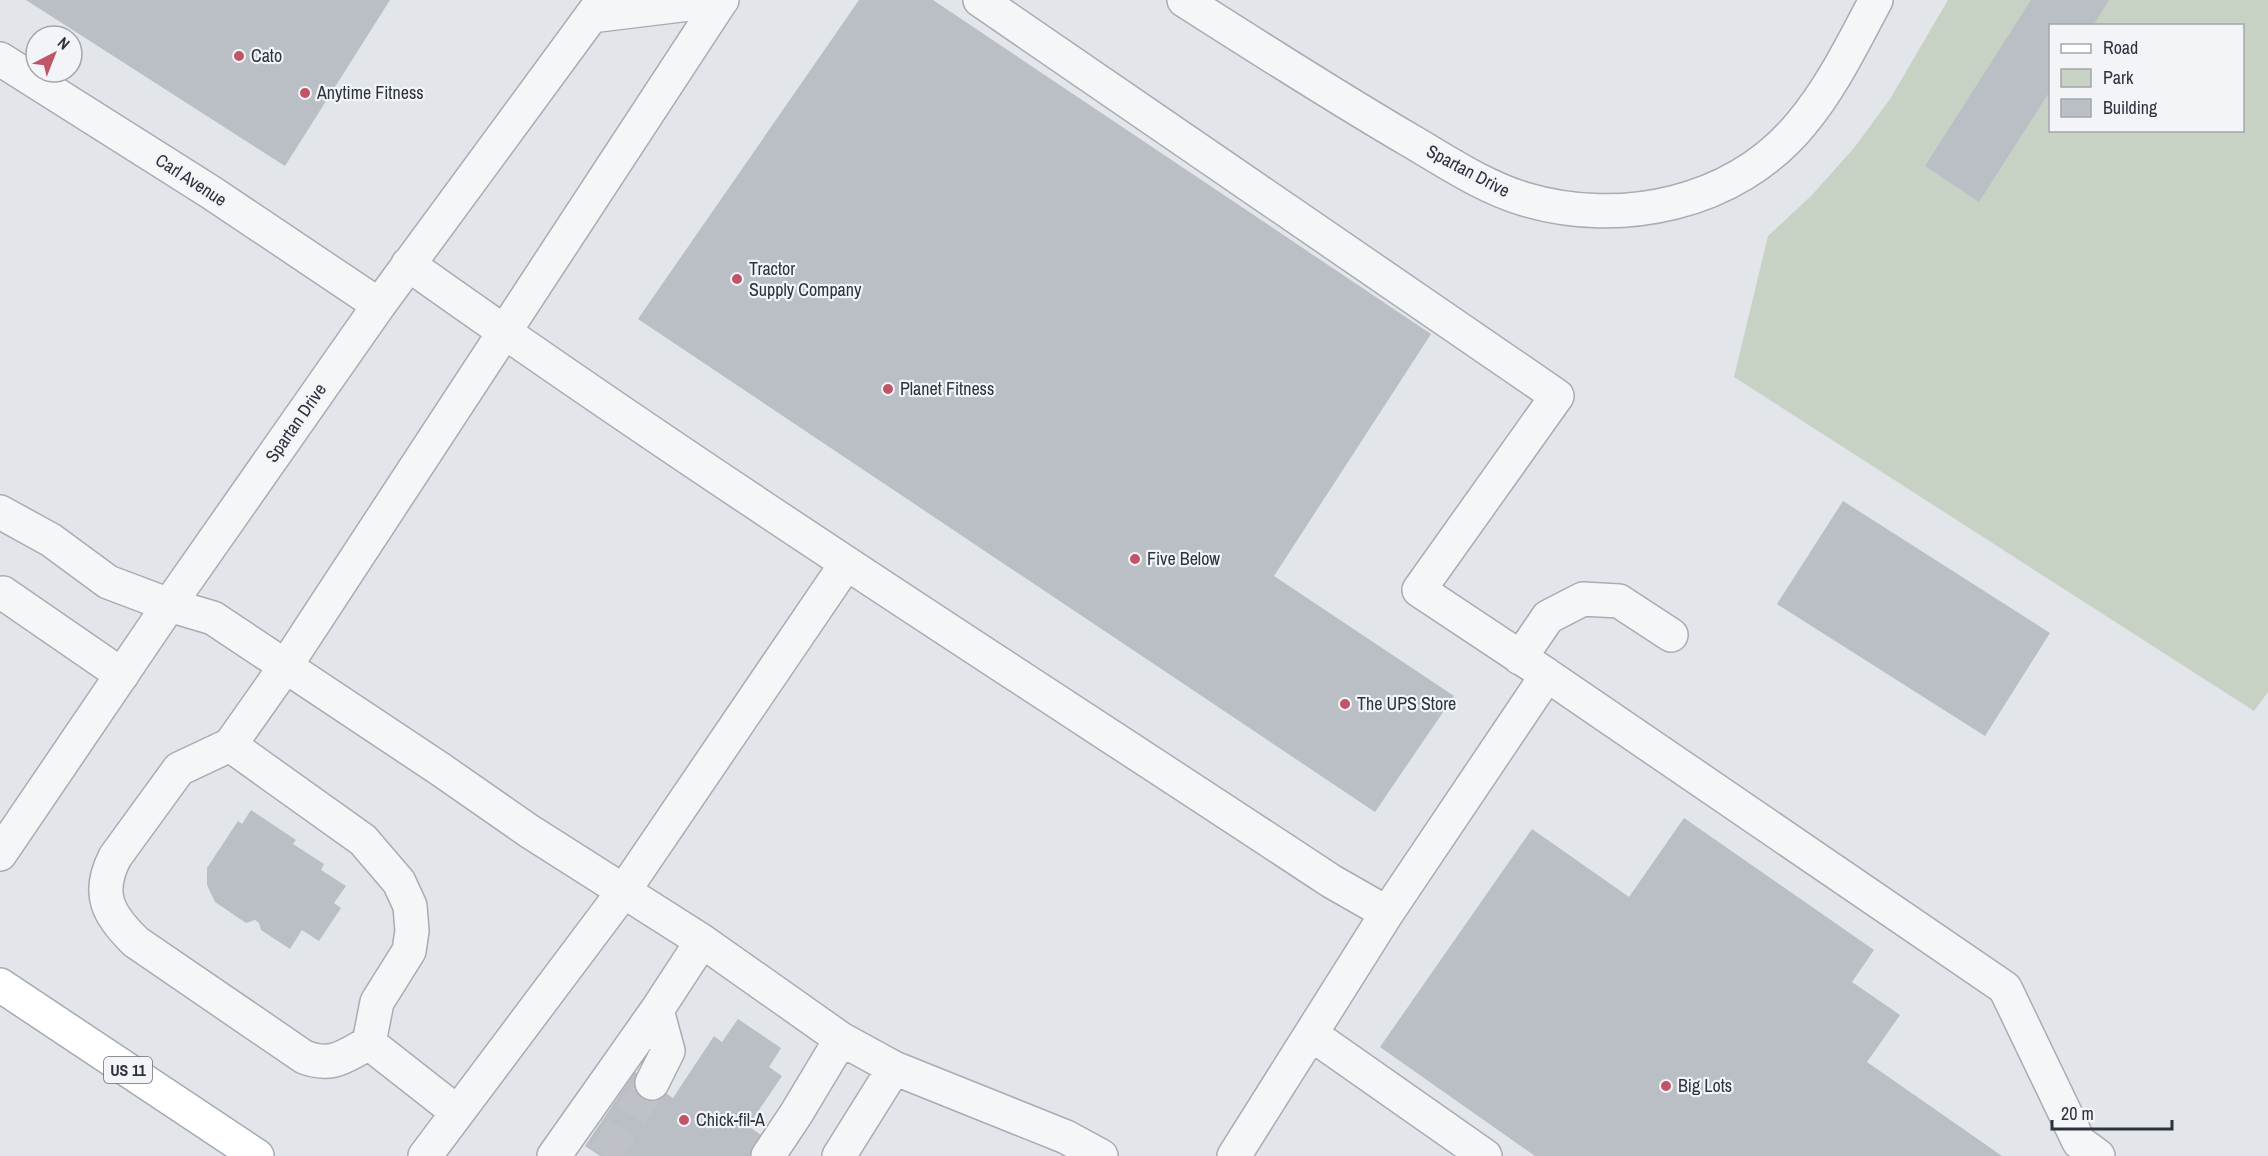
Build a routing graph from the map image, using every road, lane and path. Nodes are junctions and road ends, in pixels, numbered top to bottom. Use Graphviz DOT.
graph roads {
  1 [pos="722,0"];
  2 [pos="980,0"];
  3 [pos="1184,0"];
  4 [pos="1876,0"];
  5 [pos="597,8"];
  6 [pos="0,58"];
  7 [pos="408,264"];
  8 [pos="379,305"];
  9 [pos="504,332"];
  10 [pos="0,512"];
  11 [pos="846,564"];
  12 [pos="3,593"];
  13 [pos="169,605"];
  14 [pos="1671,635"];
  15 [pos="285,667"];
  16 [pos="1534,667"];
  17 [pos="122,675"];
  18 [pos="230,745"];
  19 [pos="0,854"];
  20 [pos="623,892"];
  21 [pos="1387,913"];
  22 [pos="702,941"];
  23 [pos="0,985"];
  24 [pos="657,1010"];
  25 [pos="1311,1034"];
  26 [pos="841,1039"];
  27 [pos="369,1042"];
  28 [pos="894,1068"];
  29 [pos="652,1083"];
  30 [pos="457,1112"];
  31 [pos="2082,1152"];
  32 [pos="257,1156"];
  33 [pos="425,1156"];
  34 [pos="554,1156"];
  35 [pos="768,1156"];
  36 [pos="839,1156"];
  37 [pos="1101,1156"];
  38 [pos="1234,1156"];
  39 [pos="1485,1156"];
  1 -- 5 [label="street"];
  1 -- 9 [label="street"];
  2 -- 16 [label="street"];
  3 -- 4 [label="street, Spartan Drive"];
  5 -- 7 [label="street, Spartan Drive"];
  6 -- 8 [label="street, Carl Avenue"];
  7 -- 8 [label="street, Spartan Drive"];
  7 -- 9 [label="street"];
  8 -- 13 [label="street, Spartan Drive"];
  9 -- 11 [label="street"];
  9 -- 15 [label="street"];
  10 -- 13 [label="street"];
  11 -- 20 [label="street"];
  11 -- 21 [label="street"];
  12 -- 17 [label="street"];
  13 -- 15 [label="street"];
  13 -- 17 [label="street, Spartan Drive"];
  14 -- 16 [label="street"];
  15 -- 18 [label="street"];
  15 -- 20 [label="street"];
  16 -- 21 [label="street"];
  16 -- 31 [label="street"];
  17 -- 19 [label="street, Spartan Drive"];
  18 -- 27 [label="street"];
  18 -- 27 [label="street"];
  20 -- 22 [label="street"];
  20 -- 30 [label="street"];
  21 -- 25 [label="street"];
  22 -- 24 [label="street"];
  22 -- 26 [label="street"];
  23 -- 32 [label="main road, US 11"];
  24 -- 29 [label="street"];
  24 -- 34 [label="street"];
  25 -- 38 [label="street"];
  25 -- 39 [label="street"];
  26 -- 28 [label="street"];
  26 -- 35 [label="street"];
  27 -- 30 [label="street"];
  28 -- 36 [label="street"];
  28 -- 37 [label="street"];
  30 -- 33 [label="street"];
}
